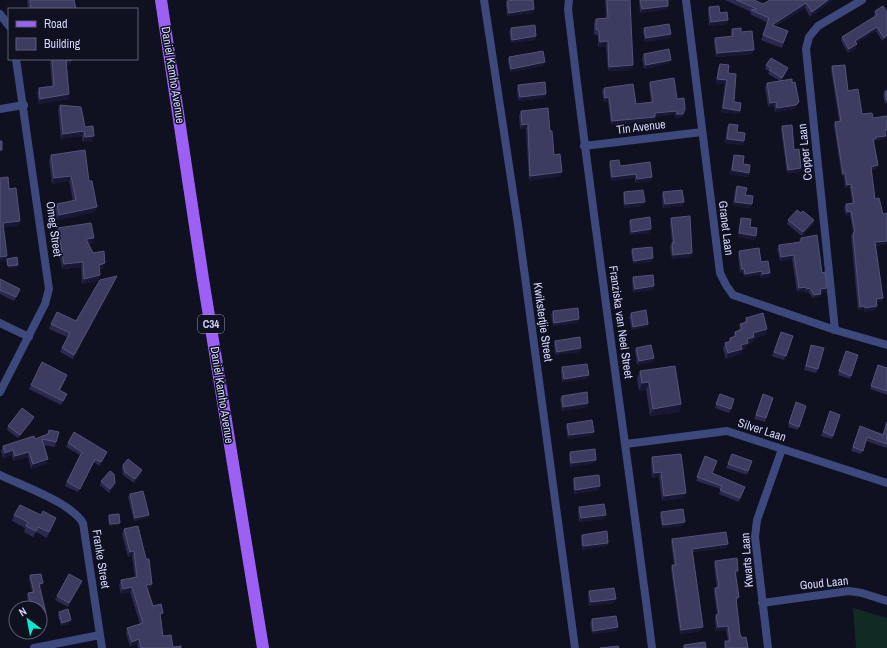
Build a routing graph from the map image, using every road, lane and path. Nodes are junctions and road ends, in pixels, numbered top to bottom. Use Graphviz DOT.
graph roads {
  1 [pos="161,0"];
  2 [pos="484,0"];
  3 [pos="569,0"];
  4 [pos="686,0"];
  5 [pos="862,0"];
  6 [pos="0,14"];
  7 [pos="8,25"];
  8 [pos="16,60"];
  9 [pos="24,105"];
  10 [pos="0,109"];
  11 [pos="702,132"];
  12 [pos="584,146"];
  13 [pos="0,323"];
  14 [pos="835,330"];
  15 [pos="29,337"];
  16 [pos="887,345"];
  17 [pos="0,392"];
  18 [pos="626,444"];
  19 [pos="782,450"];
  20 [pos="0,475"];
  21 [pos="887,483"];
  22 [pos="887,601"];
  23 [pos="762,603"];
  24 [pos="100,635"];
  25 [pos="34,648"];
  26 [pos="102,648"];
  27 [pos="263,648"];
  28 [pos="575,648"];
  29 [pos="652,648"];
  30 [pos="768,648"];
  1 -- 27 [label="main road, Daniel Kamho Avenue / C34"];
  2 -- 28 [label="street, Kwikstertjie Street"];
  3 -- 12 [label="street, Franziska van Neel Street"];
  4 -- 11 [label="street, Granet Laan"];
  5 -- 14 [label="street, Copper Laan"];
  6 -- 7 [label="street"];
  8 -- 9 [label="street, Omeg Street"];
  9 -- 10 [label="street"];
  9 -- 15 [label="street, Omeg Street"];
  11 -- 12 [label="street, Tin Avenue"];
  11 -- 14 [label="street, Granet Laan"];
  12 -- 18 [label="street, Franziska van Neel Street"];
  13 -- 15 [label="street"];
  14 -- 16 [label="street, Granet Laan"];
  15 -- 17 [label="street, Omeg Street"];
  18 -- 19 [label="street, Silver Laan"];
  18 -- 29 [label="street, Franziska van Neel Street"];
  19 -- 21 [label="street, Silver Laan"];
  19 -- 23 [label="street, Kwarts Laan"];
  20 -- 24 [label="street, Franke Street"];
  22 -- 23 [label="street, Goud Laan"];
  23 -- 30 [label="street, Kwarts Laan"];
  24 -- 25 [label="street"];
  24 -- 26 [label="street, Franke Street"];
}
